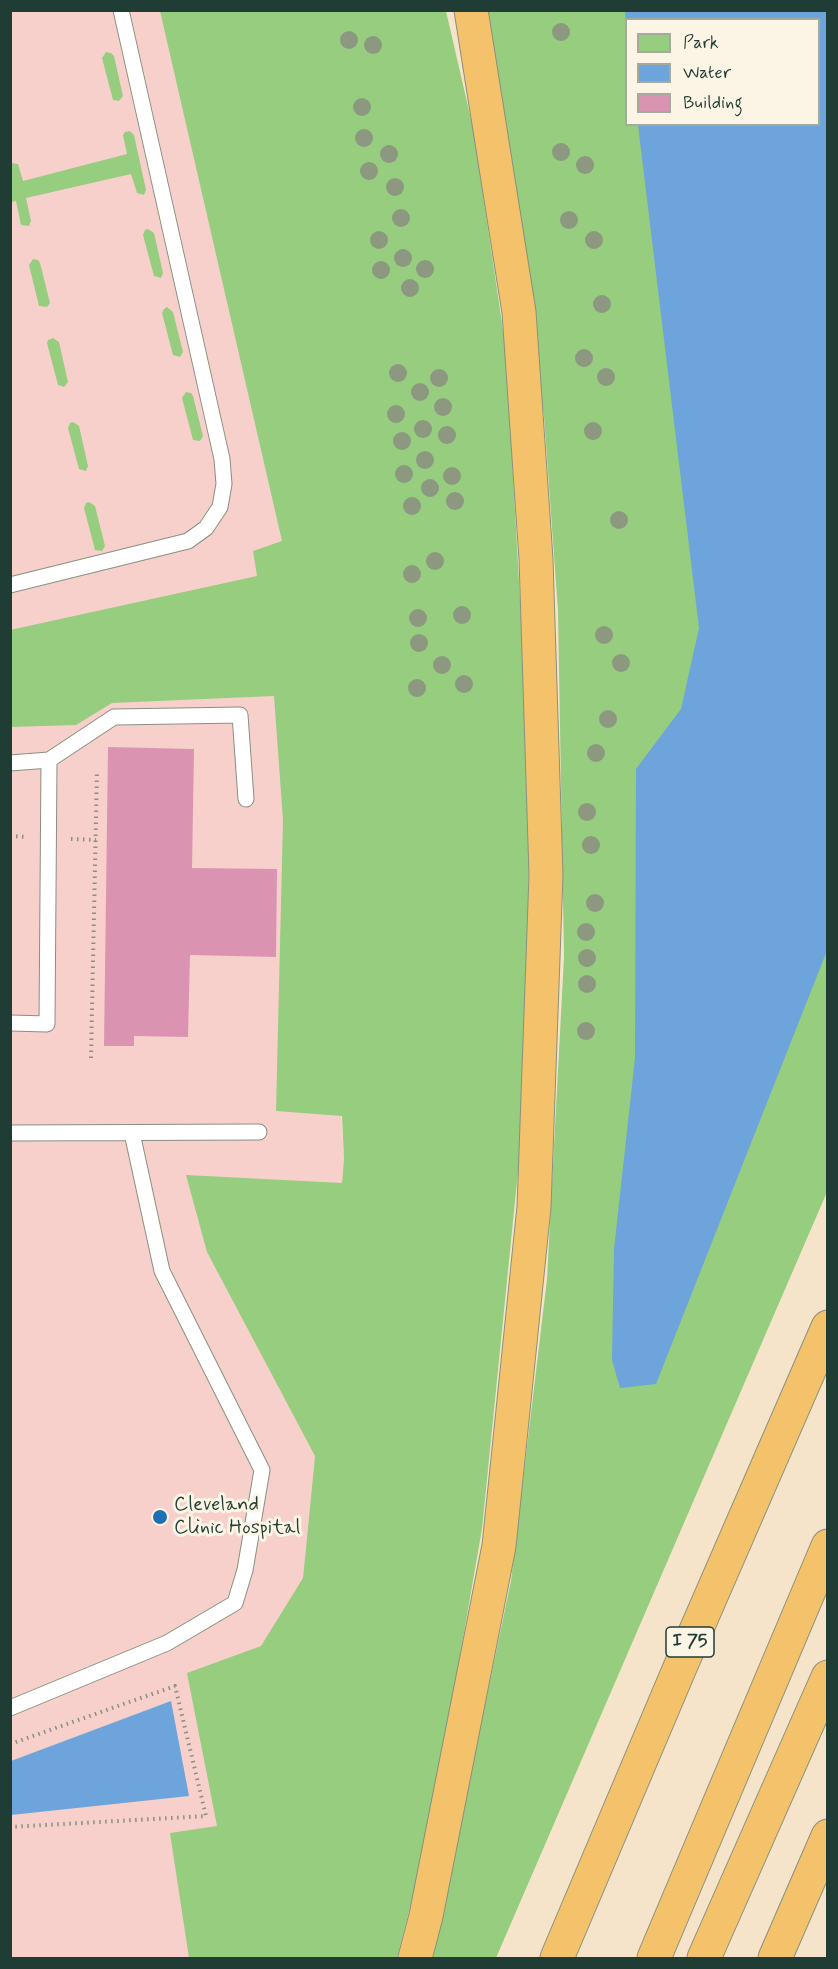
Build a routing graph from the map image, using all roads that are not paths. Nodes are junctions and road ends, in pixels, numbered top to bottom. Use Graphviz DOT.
graph roads {
  1 [pos="121,10"];
  2 [pos="471,10"];
  3 [pos="10,585"];
  4 [pos="49,760"];
  5 [pos="10,763"];
  6 [pos="246,799"];
  7 [pos="10,1023"];
  8 [pos="259,1132"];
  9 [pos="10,1133"];
  10 [pos="132,1133"];
  11 [pos="828,1327"];
  12 [pos="828,1546"];
  13 [pos="828,1677"];
  14 [pos="10,1708"];
  15 [pos="828,1836"];
  16 [pos="415,1959"];
  17 [pos="557,1959"];
  18 [pos="654,1959"];
  19 [pos="704,1959"];
  20 [pos="775,1959"];
  1 -- 3 [label="lane"];
  2 -- 16 [label="highway"];
  4 -- 5 [label="lane"];
  4 -- 6 [label="lane"];
  4 -- 7 [label="lane"];
  8 -- 10 [label="lane"];
  9 -- 10 [label="lane"];
  10 -- 14 [label="lane"];
  11 -- 17 [label="highway, I 75"];
  12 -- 18 [label="highway"];
  13 -- 19 [label="highway"];
  15 -- 20 [label="highway"];
}
